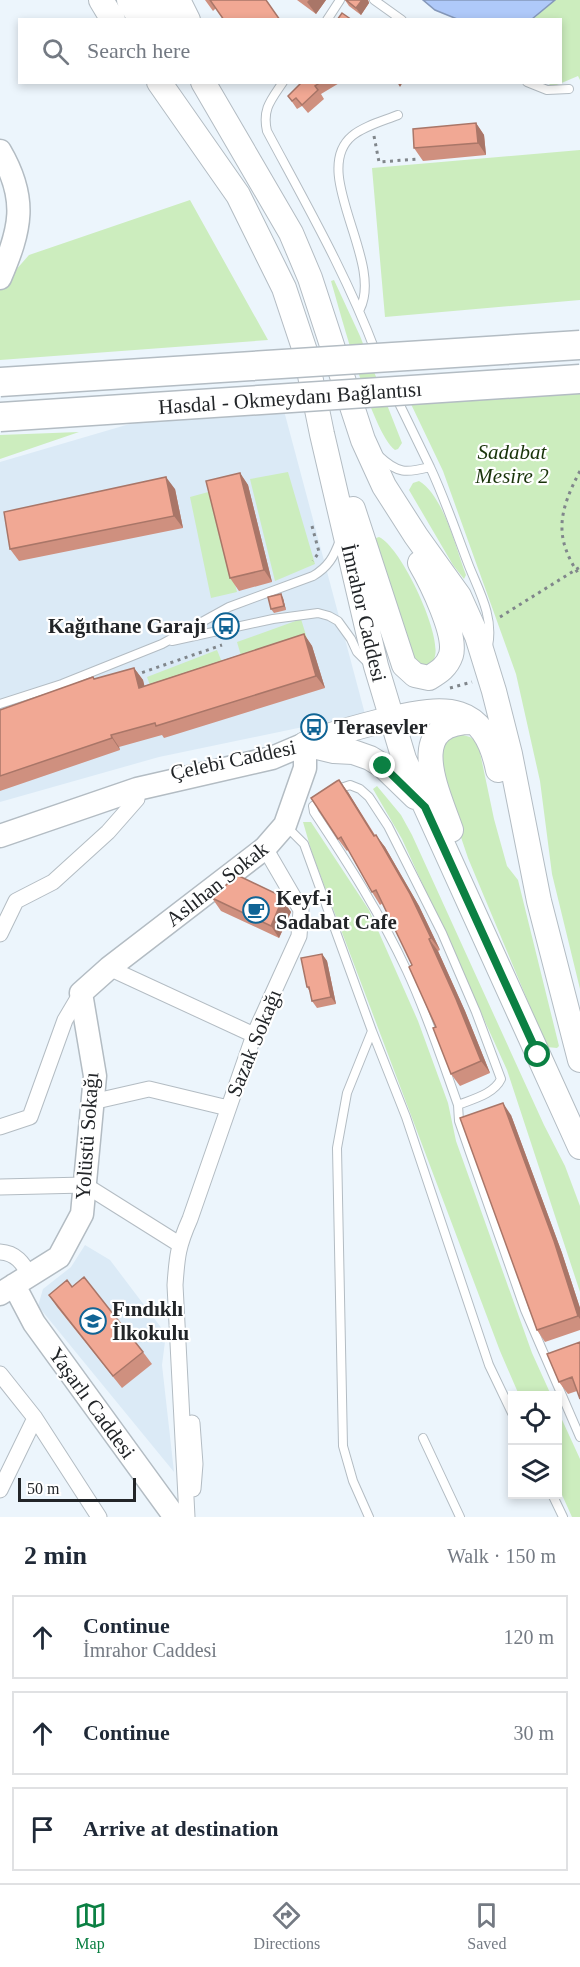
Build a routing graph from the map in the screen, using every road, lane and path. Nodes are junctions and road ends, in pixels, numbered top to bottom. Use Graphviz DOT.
graph roads {
  1 [pos="101,0"];
  2 [pos="129,0"];
  3 [pos="153,0"];
  4 [pos="178,0"];
  5 [pos="340,0"];
  6 [pos="374,0"];
  7 [pos="112,18"];
  8 [pos="140,18"];
  9 [pos="163,18"];
  10 [pos="187,18"];
  11 [pos="328,18"];
  12 [pos="399,18"];
  13 [pos="160,84"];
  14 [pos="180,84"];
  15 [pos="204,84"];
  16 [pos="221,84"];
  17 [pos="282,84"];
  18 [pos="532,84"];
  19 [pos="569,89"];
  20 [pos="398,115"];
  21 [pos="372,125"];
  22 [pos="0,151"];
  23 [pos="418,159"];
  24 [pos="255,170"];
  25 [pos="238,195"];
  26 [pos="0,278"];
  27 [pos="360,309"];
  28 [pos="580,345"];
  29 [pos="382,368"];
  30 [pos="387,378"];
  31 [pos="580,379"];
  32 [pos="0,382"];
  33 [pos="0,417"];
  34 [pos="363,440"];
  35 [pos="331,467"];
  36 [pos="430,467"];
  37 [pos="580,471"];
  38 [pos="384,486"];
  39 [pos="312,526"];
  40 [pos="345,529"];
  41 [pos="309,566"];
  42 [pos="580,567"];
  43 [pos="576,570"];
  44 [pos="580,576"];
  45 [pos="492,621"];
  46 [pos="162,644"];
  47 [pos="222,645"];
  48 [pos="485,662"];
  49 [pos="376,666"];
  50 [pos="128,677"];
  51 [pos="0,704"];
  52 [pos="391,719"];
  53 [pos="474,722"];
  54 [pos="305,744"];
  55 [pos="136,786"];
  56 [pos="425,807"];
  57 [pos="0,824"];
  58 [pos="285,825"];
  59 [pos="525,832"];
  60 [pos="0,836"];
  61 [pos="265,848"];
  62 [pos="471,904"];
  63 [pos="0,934"];
  64 [pos="109,968"];
  65 [pos="81,993"];
  66 [pos="372,1031"];
  67 [pos="254,1035"];
  68 [pos="580,1060"];
  69 [pos="92,1101"];
  70 [pos="458,1105"];
  71 [pos="228,1108"];
  72 [pos="0,1127"];
  73 [pos="580,1147"];
  74 [pos="85,1185"];
  75 [pos="0,1187"];
  76 [pos="179,1244"];
  77 [pos="0,1252"];
  78 [pos="15,1285"];
  79 [pos="0,1374"];
  80 [pos="508,1403"];
  81 [pos="35,1418"];
  82 [pos="580,1437"];
  83 [pos="423,1438"];
  84 [pos="0,1490"];
  85 [pos="554,1499"];
  86 [pos="99,1517"];
  87 [pos="175,1517"];
  88 [pos="189,1517"];
  89 [pos="369,1517"];
  90 [pos="460,1517"];
  91 [pos="563,1517"];
  1 -- 7 [label="main road"];
  2 -- 8 [label="main road"];
  3 -- 9 [label="main road"];
  4 -- 10 [label="main road"];
  5 -- 11 [label="lane"];
  6 -- 12 [label="lane"];
  13 -- 25 [label="main road, İmrahor Caddesi"];
  14 -- 25 [label="main road"];
  15 -- 24 [label="main road"];
  16 -- 24 [label="main road"];
  17 -- 27 [label="lane"];
  18 -- 19 [label="lane"];
  20 -- 21 [label="lane"];
  21 -- 23 [label="path"];
  21 -- 27 [label="lane"];
  22 -- 26 [label="main road"];
  24 -- 34 [label="main road"];
  25 -- 35 [label="main road, İmrahor Caddesi"];
  27 -- 29 [label="lane"];
  28 -- 32 [label="highway, Hasdal - Okmeydanı Bağlantısı, bridge"];
  30 -- 36 [label="lane"];
  31 -- 33 [label="highway, Hasdal - Okmeydanı Bağlantısı, bridge"];
  34 -- 36 [label="lane"];
  34 -- 38 [label="main road"];
  35 -- 38 [label="main road"];
  35 -- 40 [label="main road, İmrahor Caddesi"];
  36 -- 48 [label="lane"];
  37 -- 43 [label="path"];
  38 -- 48 [label="main road"];
  39 -- 41 [label="path"];
  40 -- 46 [label="lane"];
  40 -- 49 [label="main road, İmrahor Caddesi"];
  42 -- 43 [label="path"];
  43 -- 44 [label="path"];
  43 -- 45 [label="path"];
  46 -- 49 [label="lane"];
  46 -- 51 [label="lane"];
  47 -- 50 [label="path"];
  48 -- 59 [label="main road"];
  49 -- 52 [label="main road, İmrahor Caddesi"];
  52 -- 53 [label="main road"];
  52 -- 54 [label="main road"];
  52 -- 56 [label="main road, İmrahor Caddesi"];
  53 -- 59 [label="main road"];
  53 -- 62 [label="main road"];
  54 -- 55 [label="main road, Çelebi Caddesi"];
  54 -- 56 [label="main road"];
  54 -- 58 [label="main road, Aslıhan Sokak"];
  55 -- 57 [label="main road, Çelebi Caddesi"];
  55 -- 60 [label="main road, Çelebi Caddesi"];
  55 -- 63 [label="street"];
  56 -- 62 [label="main road, İmrahor Caddesi"];
  58 -- 61 [label="main road, Aslıhan Sokak"];
  58 -- 66 [label="lane"];
  59 -- 68 [label="main road"];
  61 -- 64 [label="main road, Aslıhan Sokak"];
  61 -- 67 [label="street, Sazak Sokağı"];
  62 -- 73 [label="main road, İmrahor Caddesi"];
  64 -- 65 [label="main road, Aslıhan Sokak"];
  64 -- 67 [label="street"];
  65 -- 69 [label="main road, Yolüstü Sokağı"];
  65 -- 72 [label="street"];
  66 -- 80 [label="lane"];
  66 -- 89 [label="lane"];
  67 -- 71 [label="street, Sazak Sokağı"];
  69 -- 71 [label="street"];
  69 -- 74 [label="main road, Yolüstü Sokağı"];
  70 -- 70 [label="lane"];
  70 -- 82 [label="lane"];
  71 -- 76 [label="street, Sazak Sokağı"];
  74 -- 75 [label="street"];
  74 -- 76 [label="street"];
  74 -- 78 [label="main road, Yolüstü Sokağı"];
  76 -- 88 [label="street, Sazak Sokağı"];
  77 -- 78 [label="street"];
  78 -- 87 [label="main road, Yaşarlı Caddesi"];
  79 -- 81 [label="street"];
  81 -- 84 [label="street"];
  81 -- 86 [label="street"];
  83 -- 90 [label="lane"];
  85 -- 91 [label="lane"];
}
